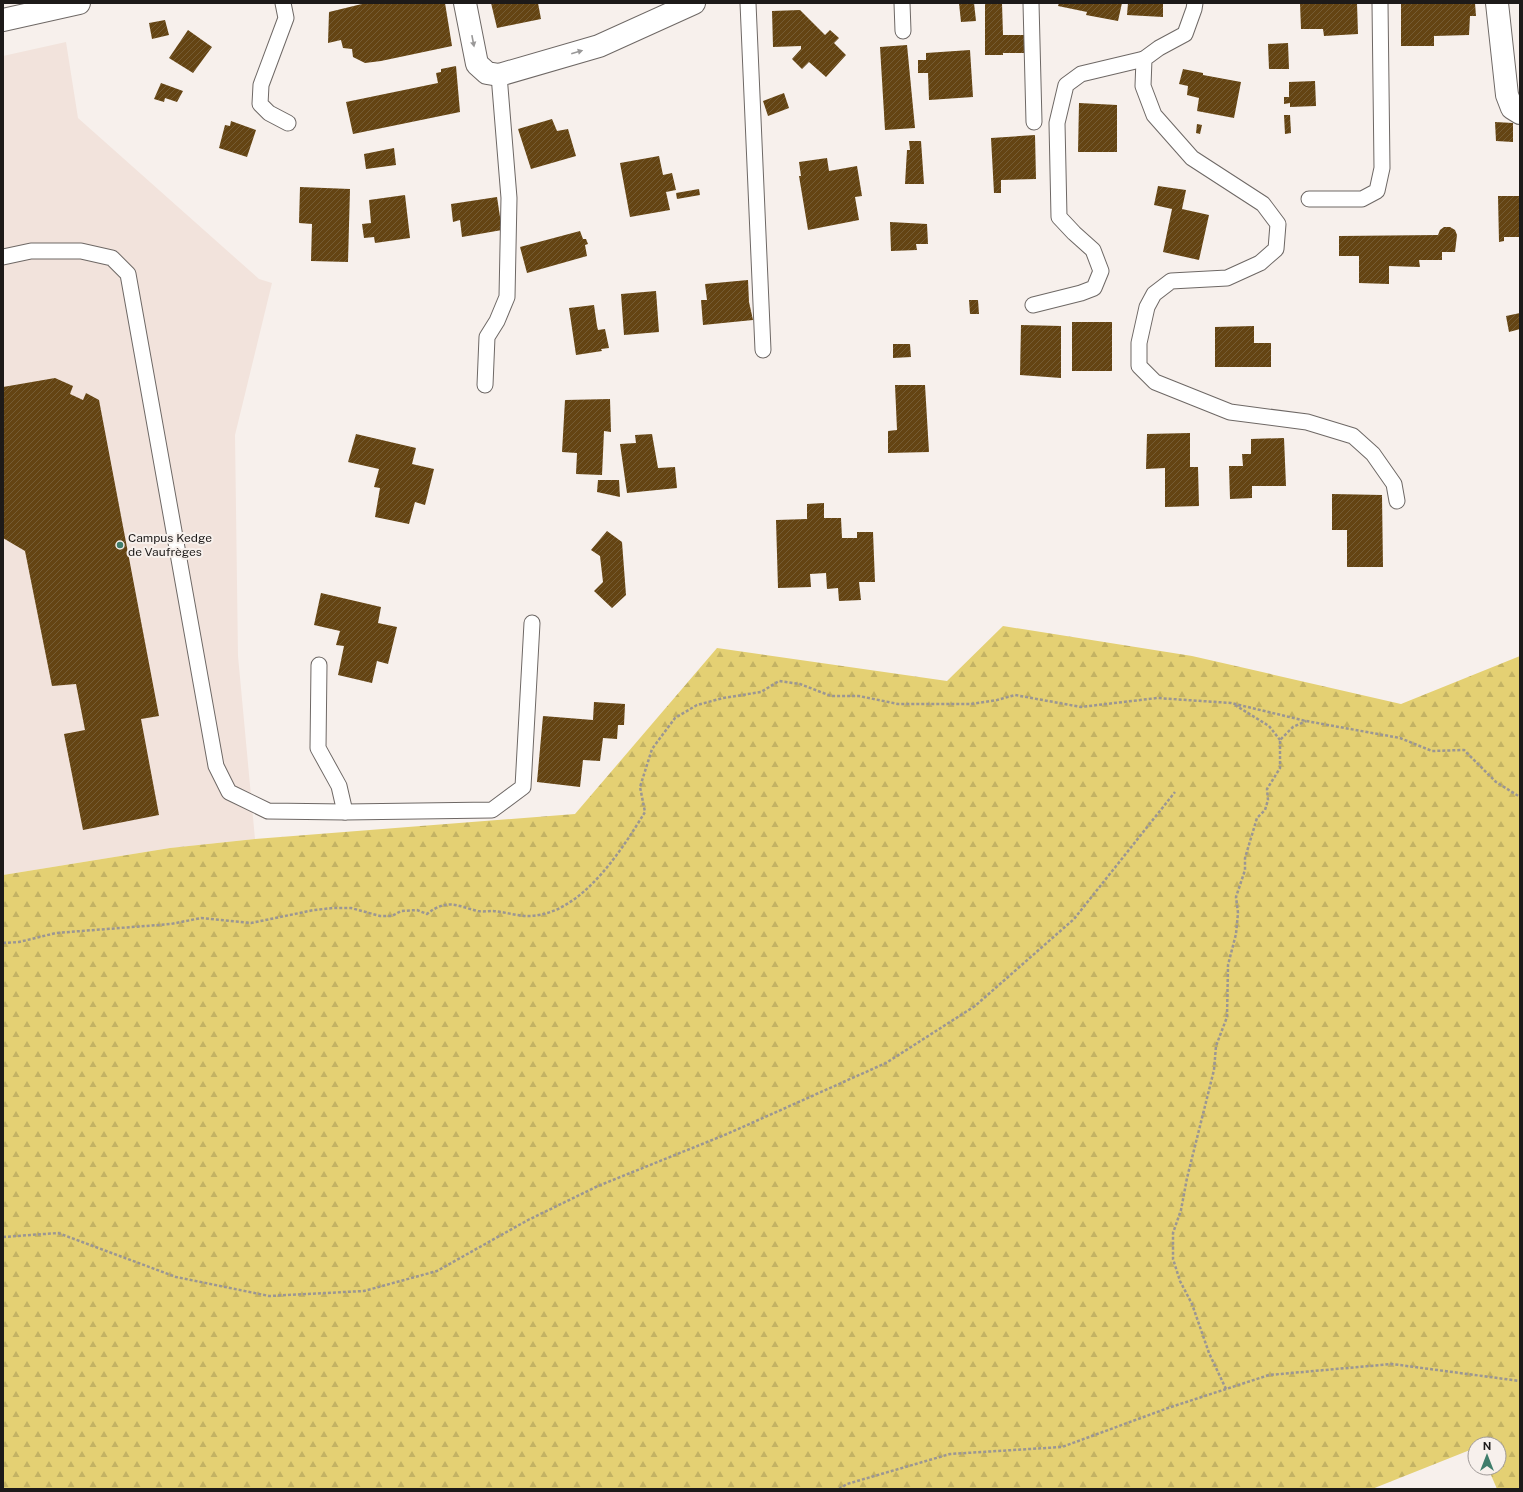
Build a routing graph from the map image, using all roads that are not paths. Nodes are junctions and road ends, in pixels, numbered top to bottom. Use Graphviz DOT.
graph roads {
  1 [pos="79,3"];
  2 [pos="283,3"];
  3 [pos="465,3"];
  4 [pos="694,3"];
  5 [pos="748,3"];
  6 [pos="902,3"];
  7 [pos="1031,3"];
  8 [pos="1195,3"];
  9 [pos="1380,3"];
  10 [pos="1497,3"];
  11 [pos="3,20"];
  12 [pos="903,31"];
  13 [pos="1144,60"];
  14 [pos="499,75"];
  15 [pos="1520,113"];
  16 [pos="1034,122"];
  17 [pos="288,123"];
  18 [pos="1309,199"];
  19 [pos="3,257"];
  20 [pos="1033,305"];
  21 [pos="763,350"];
  22 [pos="484,385"];
  23 [pos="1397,501"];
  24 [pos="532,623"];
  25 [pos="320,665"];
  26 [pos="345,812"];
  1 -- 11 [label="street"];
  2 -- 17 [label="lane"];
  3 -- 14 [label="street, one-way"];
  14 -- 4 [label="street, one-way"];
  5 -- 21 [label="lane"];
  6 -- 12 [label="lane"];
  7 -- 16 [label="lane"];
  8 -- 13 [label="lane"];
  9 -- 18 [label="lane"];
  10 -- 15 [label="street"];
  13 -- 20 [label="lane"];
  13 -- 23 [label="lane"];
  14 -- 22 [label="lane"];
  19 -- 26 [label="lane"];
  24 -- 26 [label="lane"];
  25 -- 26 [label="lane"];
}
